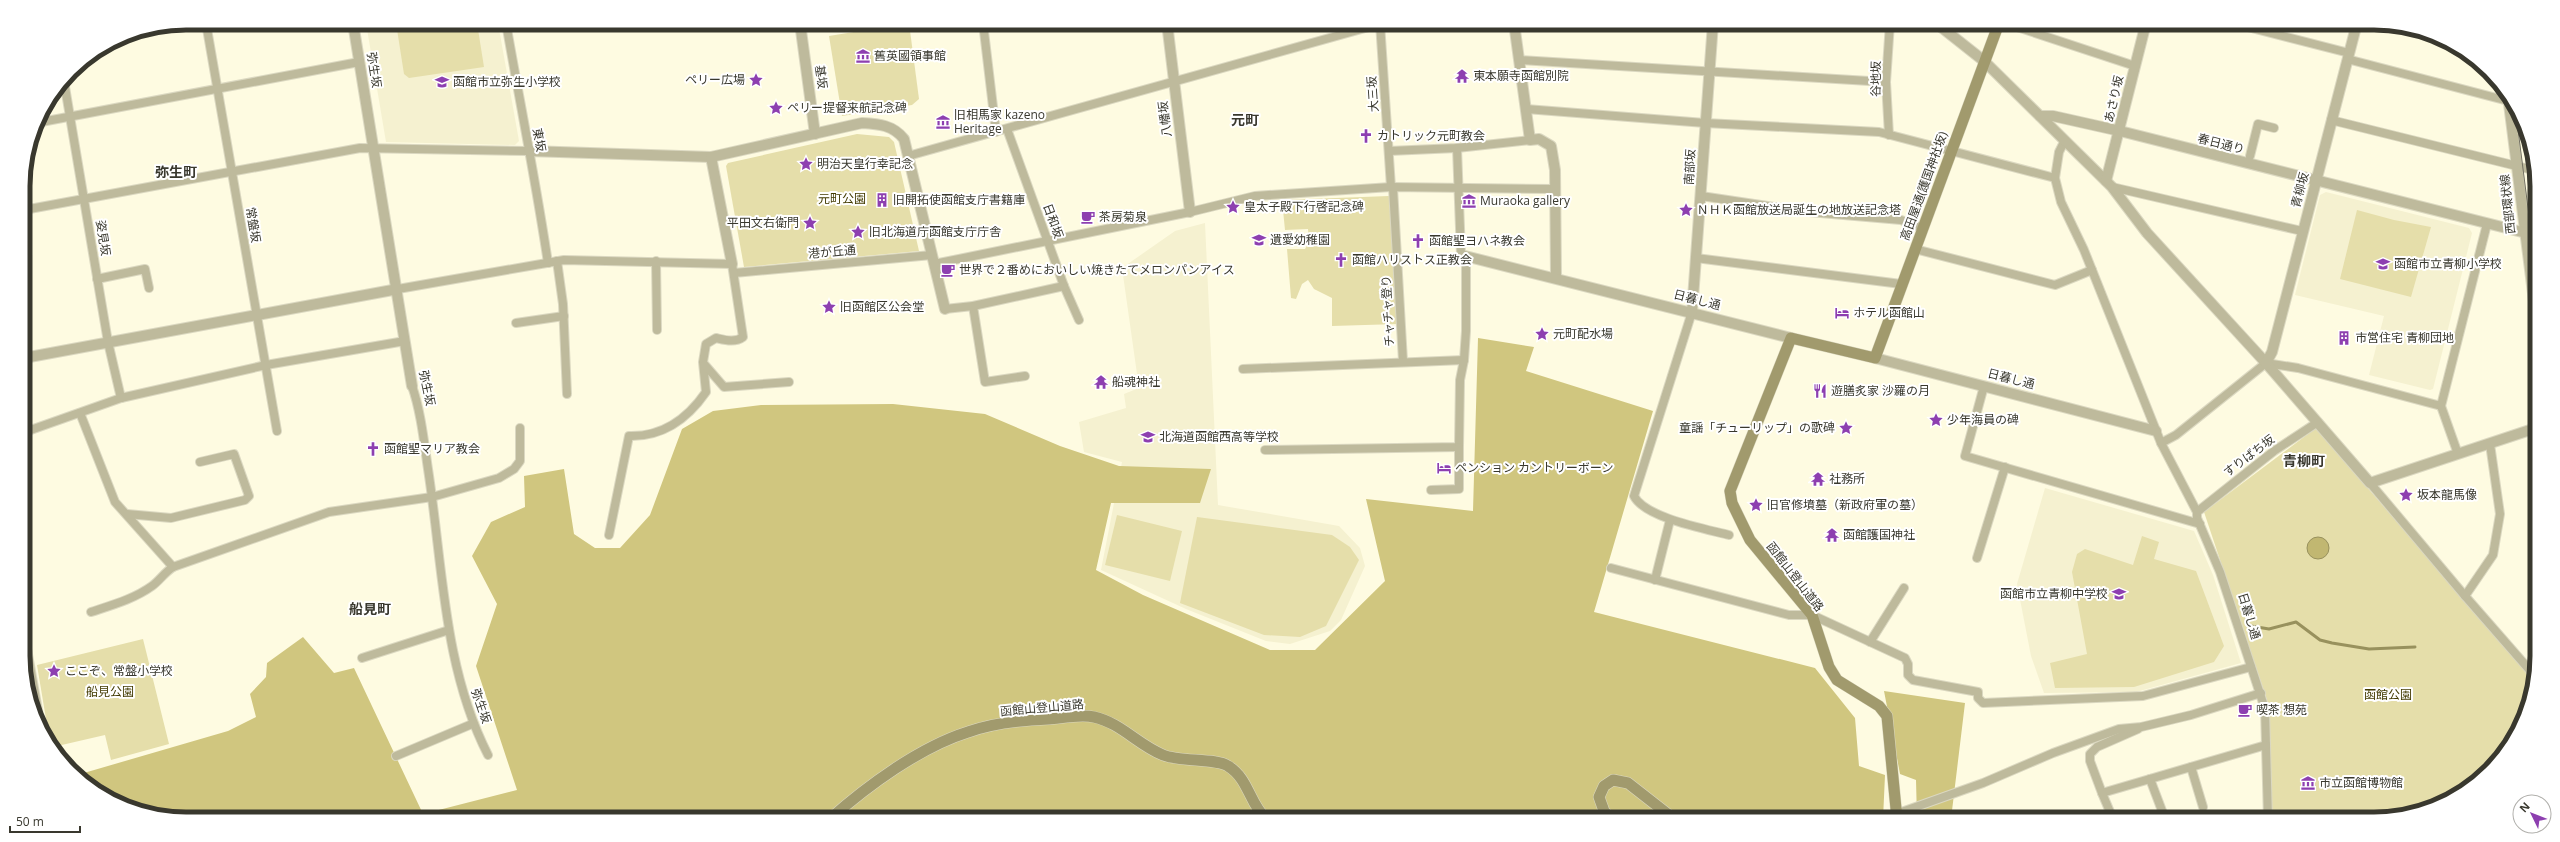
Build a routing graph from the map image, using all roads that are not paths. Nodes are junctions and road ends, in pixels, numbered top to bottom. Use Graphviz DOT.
graph roads {
  1 [pos="207,30"];
  2 [pos="354,30"];
  3 [pos="507,30"];
  4 [pos="801,30"];
  5 [pos="984,30"];
  6 [pos="1168,30"];
  7 [pos="1356,30"];
  8 [pos="1381,30"];
  9 [pos="1515,30"];
  10 [pos="1713,30"];
  11 [pos="1890,30"];
  12 [pos="1945,30"];
  13 [pos="1996,30"];
  14 [pos="2026,30"];
  15 [pos="2144,30"];
  16 [pos="2257,30"];
  17 [pos="2355,30"];
  18 [pos="2348,56"];
  19 [pos="1519,60"];
  20 [pos="359,62"];
  21 [pos="1984,62"];
  22 [pos="2135,66"];
  23 [pos="1710,72"];
  24 [pos="1174,81"];
  25 [pos="1886,82"];
  26 [pos="65,87"];
  27 [pos="218,90"];
  28 [pos="2503,98"];
  29 [pos="1526,109"];
  30 [pos="2511,112"];
  31 [pos="2040,116"];
  32 [pos="70,117"];
  33 [pos="2331,120"];
  34 [pos="44,122"];
  35 [pos="1706,124"];
  36 [pos="2274,128"];
  37 [pos="1007,129"];
  38 [pos="2120,131"];
  39 [pos="996,132"];
  40 [pos="815,134"];
  41 [pos="1889,135"];
  42 [pos="1530,140"];
  43 [pos="2065,140"];
  44 [pos="373,147"];
  45 [pos="1457,148"];
  46 [pos="529,151"];
  47 [pos="1389,151"];
  48 [pos="1951,152"];
  49 [pos="908,156"];
  50 [pos="2250,156"];
  51 [pos="710,157"];
  52 [pos="2517,166"];
  53 [pos="2529,169"];
  54 [pos="232,171"];
  55 [pos="2055,178"];
  56 [pos="2315,181"];
  57 [pos="2109,184"];
  58 [pos="1392,188"];
  59 [pos="1458,188"];
  60 [pos="1554,189"];
  61 [pos="1701,196"];
  62 [pos="84,199"];
  63 [pos="30,209"];
  64 [pos="1190,212"];
  65 [pos="2487,224"];
  66 [pos="1922,228"];
  67 [pos="2302,231"];
  68 [pos="2530,234"];
  69 [pos="1048,241"];
  70 [pos="1915,249"];
  71 [pos="1464,255"];
  72 [pos="1696,258"];
  73 [pos="933,260"];
  74 [pos="557,261"];
  75 [pos="656,261"];
  76 [pos="548,262"];
  77 [pos="733,269"];
  78 [pos="2092,270"];
  79 [pos="1556,278"];
  80 [pos="97,279"];
  81 [pos="1901,284"];
  82 [pos="1064,286"];
  83 [pos="149,288"];
  84 [pos="398,289"];
  85 [pos="973,306"];
  86 [pos="945,309"];
  87 [pos="1692,312"];
  88 [pos="257,315"];
  89 [pos="564,316"];
  90 [pos="1079,320"];
  91 [pos="516,323"];
  92 [pos="657,330"];
  93 [pos="1791,338"];
  94 [pos="405,341"];
  95 [pos="108,342"];
  96 [pos="30,357"];
  97 [pos="1875,358"];
  98 [pos="1464,360"];
  99 [pos="1402,361"];
  100 [pos="703,362"];
  101 [pos="2266,364"];
  102 [pos="266,365"];
  103 [pos="1243,369"];
  104 [pos="1025,376"];
  105 [pos="789,382"];
  106 [pos="412,386"];
  107 [pos="1984,386"];
  108 [pos="567,394"];
  109 [pos="121,398"];
  110 [pos="2441,406"];
  111 [pos="80,413"];
  112 [pos="2318,422"];
  113 [pos="520,428"];
  114 [pos="30,430"];
  115 [pos="2530,430"];
  116 [pos="277,431"];
  117 [pos="2156,431"];
  118 [pos="2161,443"];
  119 [pos="2490,444"];
  120 [pos="1459,447"];
  121 [pos="1266,450"];
  122 [pos="2458,454"];
  123 [pos="200,462"];
  124 [pos="2005,467"];
  125 [pos="2370,483"];
  126 [pos="1431,490"];
  127 [pos="432,497"];
  128 [pos="2197,512"];
  129 [pos="127,514"];
  130 [pos="1670,520"];
  131 [pos="2200,524"];
  132 [pos="1729,535"];
  133 [pos="608,536"];
  134 [pos="1977,558"];
  135 [pos="173,567"];
  136 [pos="1611,568"];
  137 [pos="1655,580"];
  138 [pos="1904,588"];
  139 [pos="2464,596"];
  140 [pos="91,612"];
  141 [pos="1812,615"];
  142 [pos="449,630"];
  143 [pos="1870,642"];
  144 [pos="362,658"];
  145 [pos="2251,667"];
  146 [pos="2530,670"];
  147 [pos="2261,693"];
  148 [pos="472,724"];
  149 [pos="2141,727"];
  150 [pos="2266,745"];
  151 [pos="488,755"];
  152 [pos="396,756"];
  153 [pos="2191,767"];
  154 [pos="2150,779"];
  155 [pos="2102,793"];
  156 [pos="2203,807"];
  157 [pos="838,812"];
  158 [pos="1260,812"];
  159 [pos="1605,812"];
  160 [pos="1665,812"];
  161 [pos="1895,812"];
  162 [pos="1909,812"];
  163 [pos="2110,812"];
  164 [pos="2162,812"];
  165 [pos="2268,812"];
  1 -- 27 [label="street, 常盤坂"];
  2 -- 20 [label="street, 弥生坂"];
  3 -- 46 [label="street, 東坂"];
  4 -- 40 [label="street, 基坂"];
  5 -- 39 [label="street"];
  6 -- 24 [label="street, 八幡坂"];
  7 -- 24 [label="street"];
  8 -- 47 [label="street, 大三坂"];
  9 -- 19 [label="street"];
  10 -- 23 [label="street, 南部坂"];
  11 -- 25 [label="street, 谷地坂"];
  12 -- 21 [label="street"];
  13 -- 21 [label="main road, 高田屋通(護国神社坂)"];
  14 -- 22 [label="street"];
  15 -- 22 [label="street, あさり坂"];
  16 -- 18 [label="street"];
  17 -- 18 [label="street, 青柳坂"];
  18 -- 28 [label="street"];
  18 -- 33 [label="street, 青柳坂"];
  19 -- 23 [label="street"];
  19 -- 29 [label="street"];
  20 -- 27 [label="street"];
  20 -- 44 [label="street, 弥生坂"];
  21 -- 31 [label="street"];
  21 -- 48 [label="main road, 高田屋通(護国神社坂)"];
  22 -- 38 [label="street, あさり坂"];
  23 -- 25 [label="street"];
  23 -- 35 [label="street, 南部坂"];
  24 -- 37 [label="street"];
  24 -- 64 [label="street, 八幡坂"];
  25 -- 41 [label="street, 谷地坂"];
  26 -- 32 [label="street, 姿見坂"];
  27 -- 32 [label="street"];
  27 -- 54 [label="street, 常盤坂"];
  29 -- 35 [label="street"];
  29 -- 42 [label="street"];
  30 -- 52 [label="street, 西部環状線"];
  31 -- 38 [label="street, 春日通り"];
  31 -- 43 [label="street"];
  32 -- 34 [label="street"];
  32 -- 62 [label="street, 姿見坂"];
  33 -- 52 [label="street"];
  33 -- 56 [label="street, 青柳坂"];
  35 -- 41 [label="street"];
  35 -- 61 [label="street, 南部坂"];
  36 -- 50 [label="street"];
  37 -- 39 [label="street"];
  37 -- 69 [label="street, 日和坂"];
  38 -- 56 [label="street, 春日通り"];
  38 -- 57 [label="street, あさり坂"];
  39 -- 49 [label="street"];
  40 -- 49 [label="street"];
  40 -- 51 [label="street"];
  41 -- 48 [label="street"];
  42 -- 45 [label="street"];
  42 -- 60 [label="street"];
  43 -- 55 [label="street"];
  43 -- 57 [label="street"];
  44 -- 46 [label="street"];
  44 -- 54 [label="street"];
  44 -- 84 [label="street, 弥生坂"];
  45 -- 47 [label="street"];
  45 -- 59 [label="street"];
  46 -- 51 [label="street"];
  46 -- 76 [label="street, 東坂"];
  47 -- 58 [label="street, 大三坂"];
  48 -- 55 [label="street"];
  48 -- 66 [label="main road, 高田屋通(護国神社坂)"];
  49 -- 73 [label="street"];
  51 -- 77 [label="street"];
  52 -- 53 [label="street"];
  52 -- 68 [label="street, 西部環状線"];
  54 -- 62 [label="street"];
  54 -- 88 [label="street, 常盤坂"];
  55 -- 78 [label="street"];
  56 -- 65 [label="street, 春日通り"];
  56 -- 67 [label="street, 青柳坂"];
  57 -- 67 [label="street"];
  57 -- 101 [label="street"];
  58 -- 59 [label="street, 港が丘通"];
  58 -- 64 [label="street, 港が丘通"];
  58 -- 99 [label="street, チャチャ登り"];
  59 -- 60 [label="street, 港が丘通"];
  59 -- 71 [label="street"];
  60 -- 79 [label="street"];
  61 -- 66 [label="street"];
  61 -- 72 [label="street, 南部坂"];
  62 -- 63 [label="street"];
  62 -- 80 [label="street, 姿見坂"];
  64 -- 69 [label="street, 港が丘通"];
  65 -- 68 [label="street, 春日通り"];
  65 -- 110 [label="street"];
  66 -- 70 [label="main road, 高田屋通(護国神社坂)"];
  67 -- 101 [label="street, 青柳坂"];
  69 -- 73 [label="street, 港が丘通"];
  69 -- 82 [label="street, 日和坂"];
  70 -- 78 [label="street"];
  70 -- 81 [label="main road, 高田屋通(護国神社坂)"];
  71 -- 79 [label="street, 日暮し通"];
  71 -- 98 [label="street"];
  72 -- 81 [label="street"];
  72 -- 87 [label="street, 南部坂"];
  73 -- 77 [label="street, 港が丘通"];
  73 -- 86 [label="street"];
  74 -- 75 [label="street, 港が丘通"];
  74 -- 76 [label="street, 港が丘通"];
  74 -- 89 [label="street"];
  75 -- 77 [label="street, 港が丘通"];
  75 -- 92 [label="street"];
  76 -- 84 [label="street, 港が丘通"];
  77 -- 100 [label="street"];
  78 -- 117 [label="street"];
  79 -- 87 [label="street, 日暮し通"];
  80 -- 83 [label="street"];
  80 -- 95 [label="street, 姿見坂"];
  81 -- 97 [label="main road, 高田屋通(護国神社坂)"];
  82 -- 85 [label="street"];
  82 -- 90 [label="street, 日和坂"];
  84 -- 88 [label="street"];
  84 -- 94 [label="street, 弥生坂"];
  85 -- 86 [label="street"];
  85 -- 104 [label="street"];
  87 -- 93 [label="street, 日暮し通"];
  87 -- 130 [label="street"];
  88 -- 95 [label="street"];
  88 -- 102 [label="street, 常盤坂"];
  89 -- 91 [label="street"];
  89 -- 108 [label="street"];
  93 -- 97 [label="main road, 日暮し通"];
  93 -- 141 [label="main road, 函館山登山道路"];
  94 -- 102 [label="street"];
  94 -- 106 [label="street, 弥生坂"];
  95 -- 96 [label="street"];
  95 -- 109 [label="street, 姿見坂"];
  97 -- 107 [label="street, 日暮し通"];
  98 -- 99 [label="street"];
  98 -- 120 [label="street"];
  99 -- 103 [label="street"];
  100 -- 105 [label="street"];
  100 -- 133 [label="street"];
  101 -- 110 [label="street"];
  101 -- 112 [label="street"];
  101 -- 118 [label="street"];
  102 -- 109 [label="street"];
  102 -- 116 [label="street, 常盤坂"];
  106 -- 127 [label="street, 弥生坂"];
  107 -- 117 [label="street, 日暮し通"];
  107 -- 124 [label="street"];
  109 -- 111 [label="street"];
  110 -- 122 [label="street"];
  111 -- 114 [label="street"];
  111 -- 129 [label="street"];
  112 -- 125 [label="street"];
  112 -- 128 [label="street, すりばち坂"];
  113 -- 127 [label="street"];
  115 -- 119 [label="street"];
  117 -- 118 [label="street, 日暮し通"];
  118 -- 128 [label="street, 日暮し通"];
  119 -- 122 [label="street"];
  119 -- 139 [label="street"];
  120 -- 121 [label="street"];
  120 -- 126 [label="street"];
  122 -- 125 [label="street"];
  123 -- 129 [label="street"];
  124 -- 131 [label="street"];
  124 -- 134 [label="street"];
  125 -- 139 [label="street"];
  127 -- 135 [label="street"];
  127 -- 142 [label="street, 弥生坂"];
  128 -- 131 [label="street, 日暮し通"];
  129 -- 135 [label="street"];
  130 -- 132 [label="street"];
  130 -- 137 [label="street"];
  131 -- 145 [label="street, 日暮し通"];
  135 -- 140 [label="street"];
  136 -- 137 [label="street"];
  137 -- 141 [label="street"];
  138 -- 143 [label="street"];
  139 -- 146 [label="street"];
  141 -- 143 [label="street"];
  141 -- 161 [label="main road, 函館山登山道路"];
  142 -- 144 [label="street"];
  142 -- 148 [label="street, 弥生坂"];
  143 -- 145 [label="street"];
  145 -- 147 [label="street, 日暮し通"];
  147 -- 149 [label="street"];
  147 -- 150 [label="street, 日暮し通"];
  148 -- 151 [label="street, 弥生坂"];
  148 -- 152 [label="street"];
  149 -- 155 [label="street"];
  149 -- 162 [label="street"];
  150 -- 153 [label="street"];
  150 -- 165 [label="street, 日暮し通"];
  153 -- 154 [label="street"];
  153 -- 156 [label="street"];
  154 -- 155 [label="street"];
  154 -- 164 [label="street"];
  155 -- 163 [label="street"];
  157 -- 158 [label="main road, 函館山登山道路"];
  159 -- 160 [label="main road"];
}
